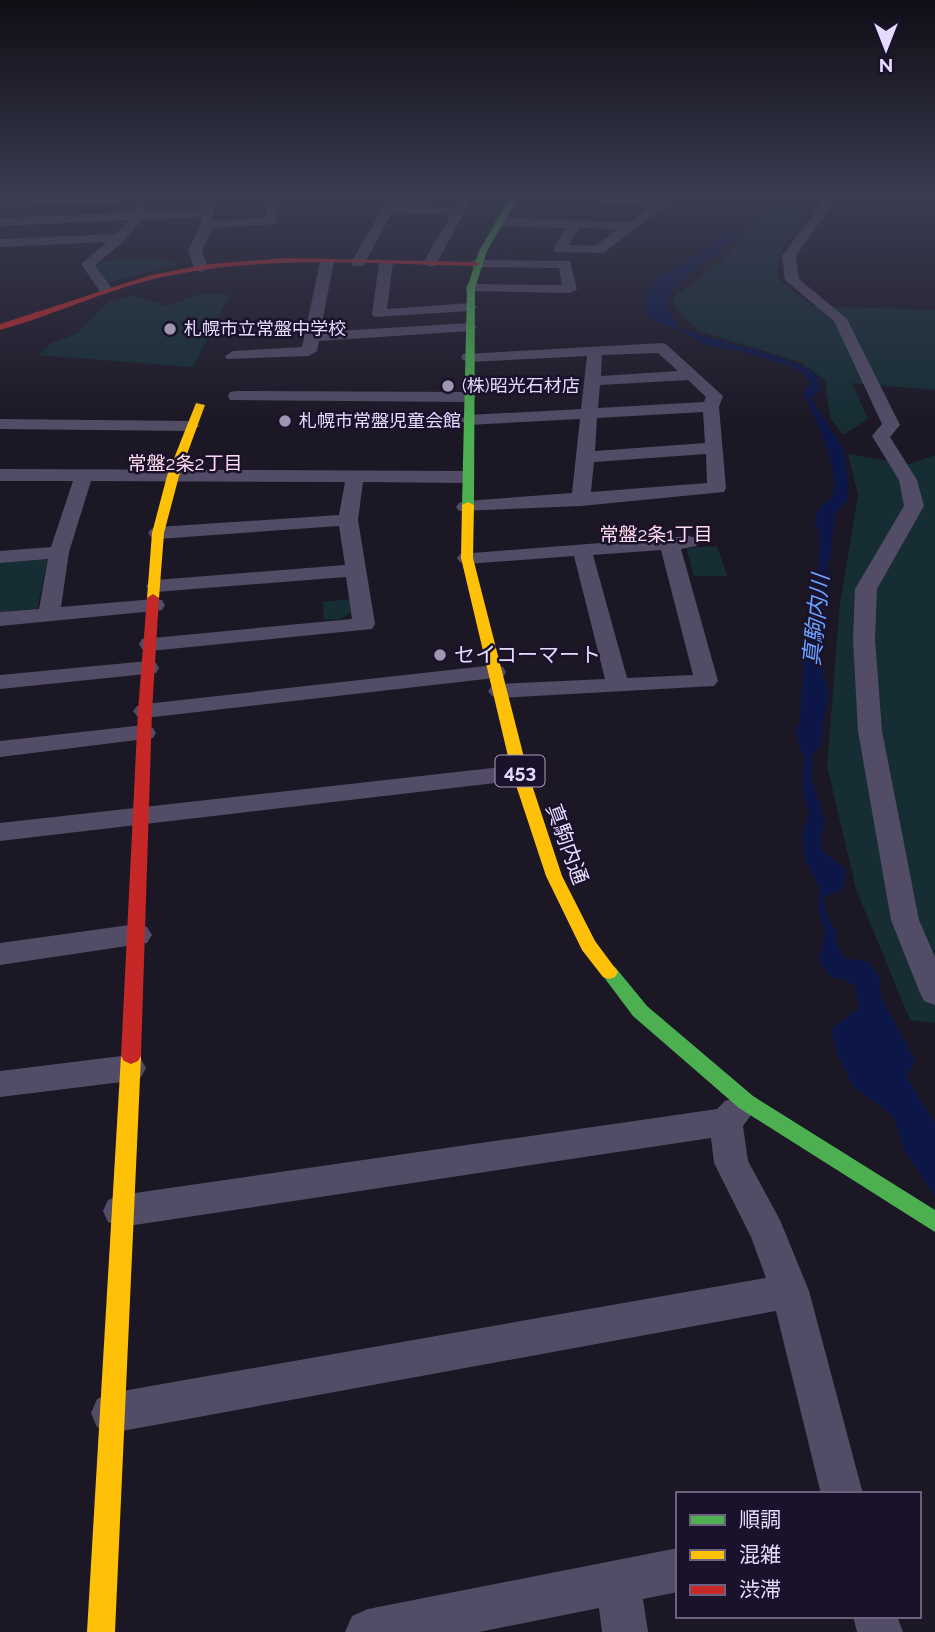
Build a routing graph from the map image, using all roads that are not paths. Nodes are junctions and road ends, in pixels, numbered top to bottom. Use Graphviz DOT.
graph roads {
  1 [pos="94,273"];
  2 [pos="175,273"];
  3 [pos="325,273"];
  4 [pos="385,273"];
  5 [pos="474,273"];
  6 [pos="567,273"];
  7 [pos="791,273"];
  8 [pos="471,288"];
  9 [pos="106,290"];
  10 [pos="470,307"];
  11 [pos="0,327"];
  12 [pos="470,327"];
  13 [pos="312,337"];
  14 [pos="595,351"];
  15 [pos="233,355"];
  16 [pos="469,357"];
  17 [pos="694,375"];
  18 [pos="592,381"];
  19 [pos="236,396"];
  20 [pos="468,397"];
  21 [pos="200,405"];
  22 [pos="711,407"];
  23 [pos="589,415"];
  24 [pos="468,420"];
  25 [pos="0,424"];
  26 [pos="191,426"];
  27 [pos="714,448"];
  28 [pos="584,457"];
  29 [pos="0,475"];
  30 [pos="84,475"];
  31 [pos="173,476"];
  32 [pos="355,477"];
  33 [pos="467,477"];
  34 [pos="580,500"];
  35 [pos="466,507"];
  36 [pos="348,520"];
  37 [pos="158,533"];
  38 [pos="582,551"];
  39 [pos="59,552"];
  40 [pos="0,557"];
  41 [pos="467,558"];
  42 [pos="354,570"];
  43 [pos="155,596"];
  44 [pos="49,615"];
  45 [pos="0,619"];
  46 [pos="150,643"];
  47 [pos="148,668"];
  48 [pos="497,681"];
  49 [pos="0,682"];
  50 [pos="618,686"];
  51 [pos="144,722"];
  52 [pos="0,749"];
  53 [pos="520,773"];
  54 [pos="141,816"];
  55 [pos="0,832"];
  56 [pos="137,935"];
  57 [pos="0,954"];
  58 [pos="935,993"];
  59 [pos="130,1068"];
  60 [pos="0,1084"];
  61 [pos="736,1112"];
  62 [pos="121,1211"];
  63 [pos="935,1222"];
  64 [pos="790,1291"];
  65 [pos="111,1413"];
  66 [pos="841,1492"];
  67 [pos="676,1570"];
  68 [pos="618,1582"];
  69 [pos="101,1632"];
  70 [pos="368,1632"];
  71 [pos="625,1632"];
  1 -- 9 [label="street"];
  2 -- 9 [label="main road"];
  3 -- 13 [label="street"];
  4 -- 10 [label="street"];
  5 -- 8 [label="main road, 真駒内通 / 453"];
  6 -- 8 [label="street"];
  7 -- 58 [label="street"];
  8 -- 10 [label="main road, 真駒内通 / 453"];
  9 -- 11 [label="main road"];
  10 -- 12 [label="main road, 真駒内通 / 453"];
  12 -- 13 [label="street"];
  12 -- 16 [label="main road, 真駒内通 / 453"];
  13 -- 15 [label="street"];
  14 -- 16 [label="street"];
  14 -- 17 [label="street"];
  14 -- 18 [label="street"];
  16 -- 20 [label="main road, 真駒内通 / 453"];
  17 -- 18 [label="street"];
  17 -- 22 [label="street"];
  18 -- 23 [label="street"];
  19 -- 20 [label="street"];
  20 -- 24 [label="main road, 真駒内通 / 453"];
  21 -- 26 [label="main road"];
  22 -- 23 [label="street"];
  22 -- 27 [label="street"];
  23 -- 24 [label="street"];
  23 -- 28 [label="street"];
  24 -- 33 [label="main road, 真駒内通 / 453"];
  25 -- 26 [label="street"];
  26 -- 31 [label="main road"];
  27 -- 28 [label="street"];
  27 -- 34 [label="street"];
  28 -- 34 [label="street"];
  29 -- 30 [label="street"];
  30 -- 31 [label="street"];
  30 -- 39 [label="street"];
  31 -- 32 [label="street"];
  31 -- 37 [label="main road"];
  32 -- 33 [label="street"];
  32 -- 36 [label="street"];
  33 -- 35 [label="main road, 真駒内通 / 453"];
  34 -- 35 [label="street"];
  35 -- 41 [label="main road, 真駒内通 / 453"];
  36 -- 37 [label="street"];
  36 -- 42 [label="street"];
  37 -- 43 [label="main road"];
  38 -- 41 [label="street"];
  38 -- 50 [label="street"];
  38 -- 50 [label="street"];
  39 -- 40 [label="street"];
  39 -- 44 [label="street"];
  41 -- 48 [label="main road, 真駒内通 / 453"];
  42 -- 43 [label="street"];
  42 -- 46 [label="street"];
  43 -- 44 [label="street"];
  43 -- 46 [label="main road"];
  44 -- 45 [label="street"];
  46 -- 47 [label="main road"];
  47 -- 49 [label="street"];
  47 -- 51 [label="main road"];
  48 -- 50 [label="street"];
  48 -- 51 [label="street"];
  48 -- 53 [label="main road, 真駒内通 / 453"];
  51 -- 52 [label="street"];
  51 -- 54 [label="main road"];
  53 -- 54 [label="street"];
  53 -- 61 [label="main road, 真駒内通 / 453"];
  54 -- 55 [label="street"];
  54 -- 56 [label="main road"];
  56 -- 57 [label="street"];
  56 -- 59 [label="main road"];
  59 -- 60 [label="street"];
  59 -- 62 [label="main road"];
  61 -- 62 [label="street"];
  61 -- 63 [label="main road, 真駒内通 / 453"];
  61 -- 64 [label="street"];
  62 -- 65 [label="main road"];
  64 -- 65 [label="street"];
  64 -- 66 [label="street"];
  65 -- 69 [label="main road"];
  67 -- 68 [label="street"];
  68 -- 70 [label="street"];
  68 -- 71 [label="street"];
}
